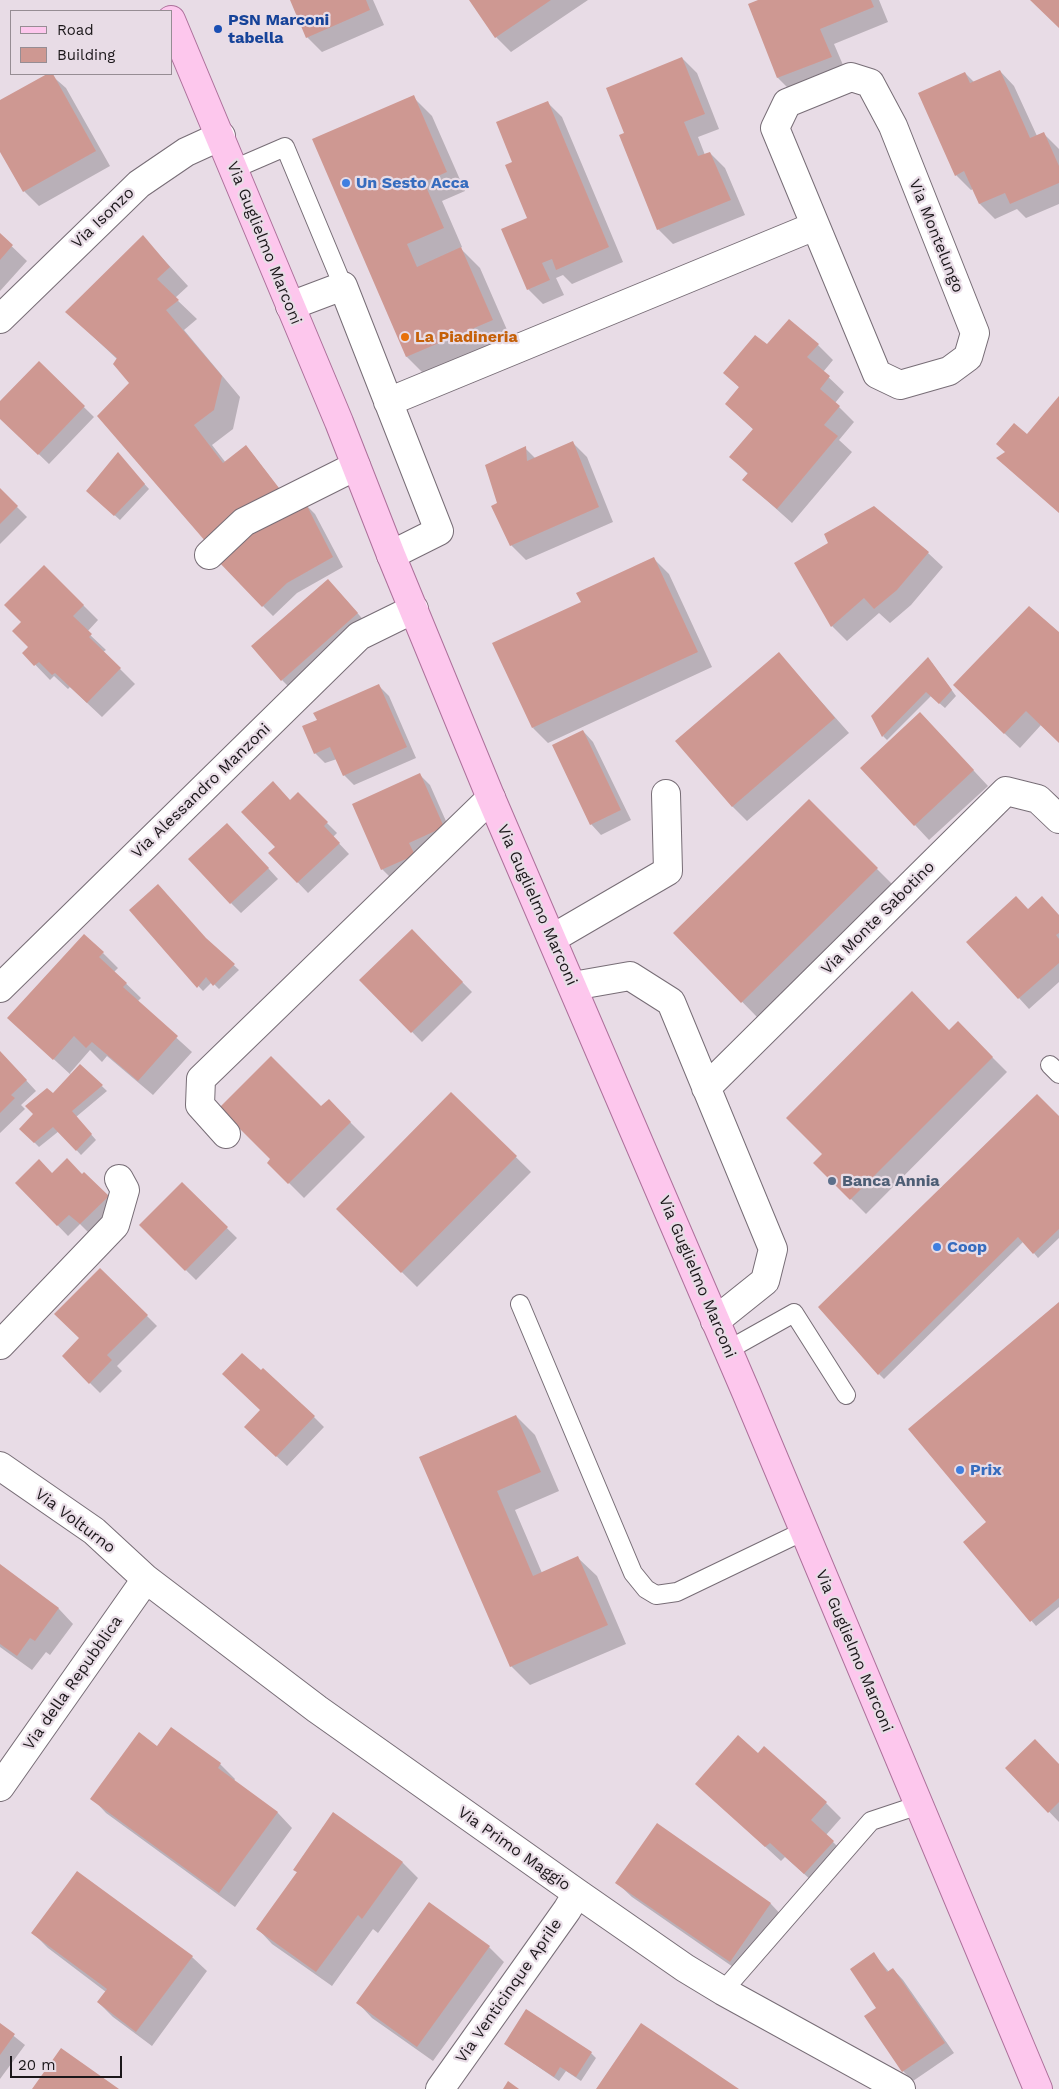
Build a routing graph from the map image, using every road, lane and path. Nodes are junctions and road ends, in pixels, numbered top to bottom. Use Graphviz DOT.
graph roads {
  1 [pos="172,21"];
  2 [pos="221,136"];
  3 [pos="234,169"];
  4 [pos="816,226"];
  5 [pos="343,286"];
  6 [pos="290,306"];
  7 [pos="0,319"];
  8 [pos="388,402"];
  9 [pos="356,466"];
  10 [pos="208,555"];
  11 [pos="391,555"];
  12 [pos="414,610"];
  13 [pos="666,794"];
  14 [pos="491,798"];
  15 [pos="1059,819"];
  16 [pos="552,938"];
  17 [pos="573,986"];
  18 [pos="0,988"];
  19 [pos="706,1088"];
  20 [pos="226,1134"];
  21 [pos="119,1179"];
  22 [pos="520,1304"];
  23 [pos="715,1321"];
  24 [pos="0,1345"];
  25 [pos="728,1350"];
  26 [pos="846,1395"];
  27 [pos="0,1466"];
  28 [pos="804,1531"];
  29 [pos="146,1579"];
  30 [pos="0,1785"];
  31 [pos="919,1805"];
  32 [pos="576,1893"];
  33 [pos="723,1991"];
  34 [pos="440,2089"];
  35 [pos="901,2089"];
  36 [pos="1038,2089"];
  1 -- 2 [label="main road, Via Guglielmo Marconi"];
  2 -- 3 [label="main road, Via Guglielmo Marconi"];
  2 -- 7 [label="street, Via Isonzo"];
  3 -- 5 [label="lane"];
  3 -- 6 [label="main road, Via Guglielmo Marconi"];
  4 -- 4 [label="street, Via Montelungo"];
  4 -- 8 [label="street"];
  5 -- 6 [label="street"];
  5 -- 8 [label="street"];
  6 -- 9 [label="main road, Via Guglielmo Marconi"];
  8 -- 11 [label="street"];
  9 -- 10 [label="street"];
  9 -- 11 [label="main road, Via Guglielmo Marconi"];
  11 -- 12 [label="main road, Via Guglielmo Marconi"];
  12 -- 14 [label="main road, Via Guglielmo Marconi"];
  12 -- 18 [label="street, Via Alessandro Manzoni"];
  13 -- 16 [label="street"];
  14 -- 16 [label="main road, Via Guglielmo Marconi"];
  14 -- 20 [label="street"];
  15 -- 19 [label="street, Via Monte Sabotino"];
  16 -- 17 [label="main road, Via Guglielmo Marconi"];
  17 -- 19 [label="street"];
  17 -- 23 [label="main road, Via Guglielmo Marconi"];
  19 -- 23 [label="street"];
  21 -- 24 [label="street"];
  22 -- 28 [label="lane"];
  23 -- 25 [label="main road, Via Guglielmo Marconi"];
  25 -- 26 [label="lane"];
  25 -- 28 [label="main road, Via Guglielmo Marconi"];
  27 -- 29 [label="street, Via Volturno"];
  28 -- 31 [label="main road, Via Guglielmo Marconi"];
  29 -- 30 [label="street, Via della Repubblica"];
  29 -- 32 [label="street, Via Primo Maggio"];
  31 -- 33 [label="lane"];
  31 -- 36 [label="main road, Via Guglielmo Marconi"];
  32 -- 33 [label="street, Via Primo Maggio"];
  32 -- 34 [label="street, Via Venticinque Aprile"];
  33 -- 35 [label="street, Via Primo Maggio"];
}
